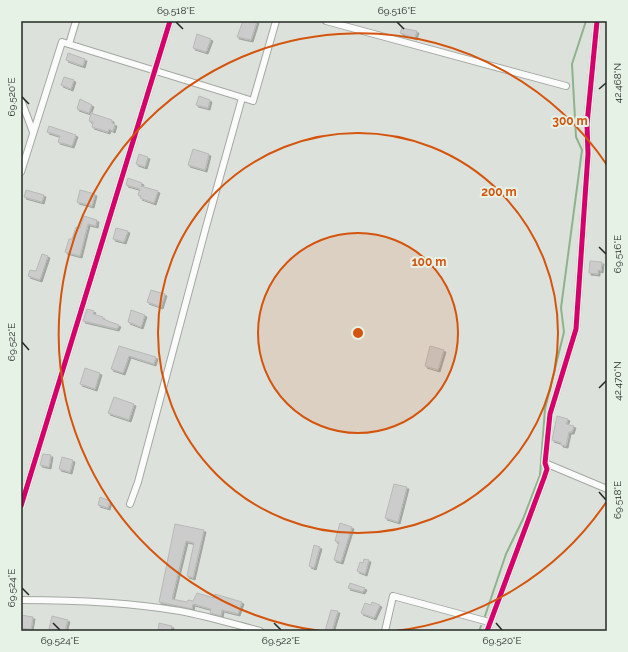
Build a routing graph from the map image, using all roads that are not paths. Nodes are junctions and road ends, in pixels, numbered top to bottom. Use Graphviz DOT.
graph roads {
  1 [pos="76,21"];
  2 [pos="170,21"];
  3 [pos="276,21"];
  4 [pos="326,21"];
  5 [pos="597,21"];
  6 [pos="68,44"];
  7 [pos="155,71"];
  8 [pos="566,86"];
  9 [pos="242,98"];
  10 [pos="21,100"];
  11 [pos="34,132"];
  12 [pos="21,172"];
  13 [pos="545,463"];
  14 [pos="607,489"];
  15 [pos="130,504"];
  16 [pos="21,506"];
  17 [pos="21,600"];
  18 [pos="489,622"];
  19 [pos="260,631"];
  20 [pos="385,631"];
  21 [pos="487,631"];
  1 -- 6 [label="street"];
  2 -- 7 [label="street"];
  3 -- 9 [label="street"];
  4 -- 8 [label="street"];
  5 -- 13 [label="street"];
  6 -- 7 [label="street"];
  6 -- 11 [label="street"];
  7 -- 9 [label="street"];
  7 -- 16 [label="street"];
  9 -- 15 [label="street"];
  10 -- 11 [label="street"];
  11 -- 12 [label="street"];
  13 -- 14 [label="street"];
  13 -- 18 [label="street"];
  17 -- 19 [label="street"];
  18 -- 20 [label="street"];
  18 -- 21 [label="street"];
}
